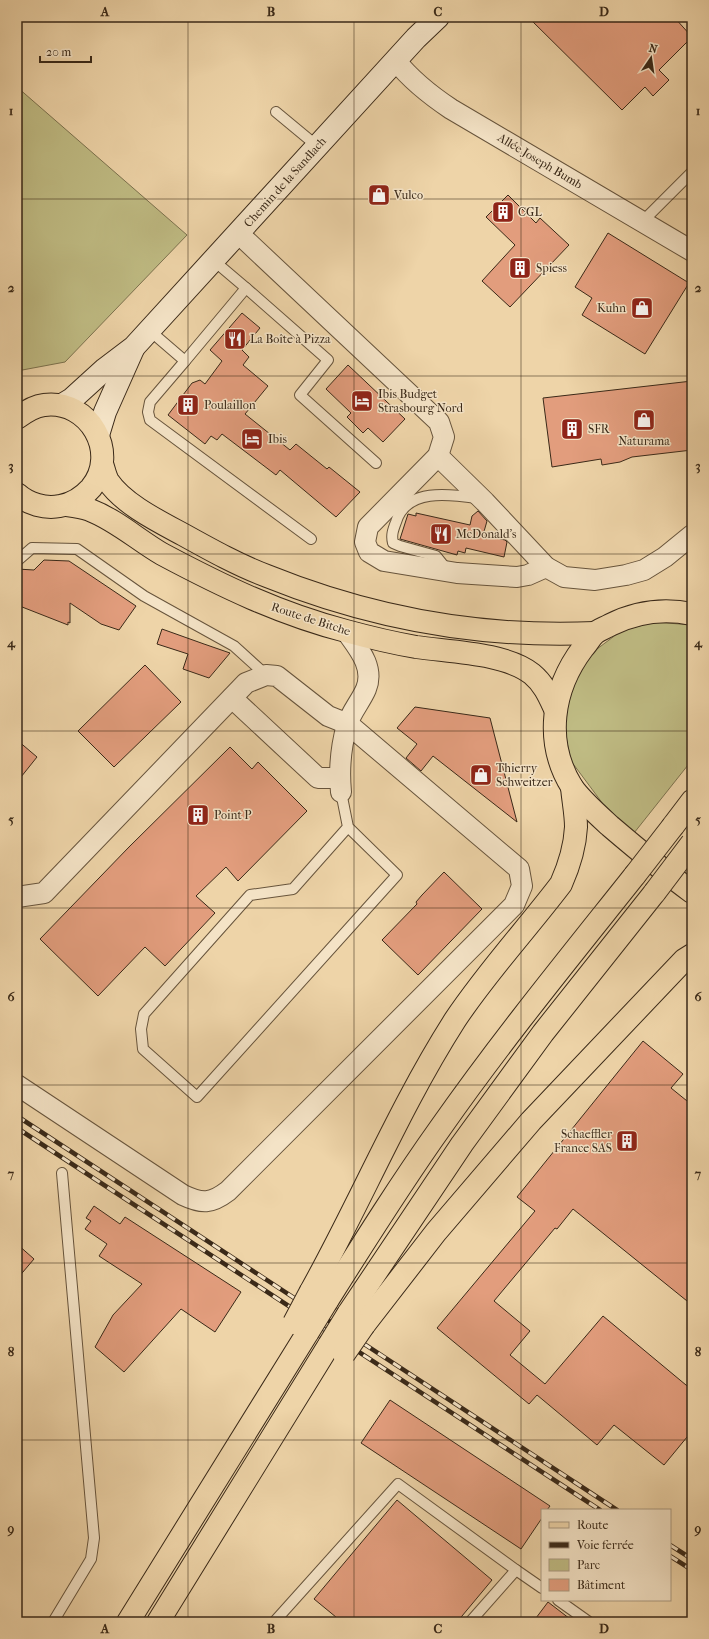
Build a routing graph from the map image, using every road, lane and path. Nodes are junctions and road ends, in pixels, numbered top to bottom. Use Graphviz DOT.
graph roads {
  1 [pos="438,17"];
  2 [pos="396,61"];
  3 [pos="276,112"];
  4 [pos="317,146"];
  5 [pos="692,172"];
  6 [pos="642,222"];
  7 [pos="238,233"];
  8 [pos="692,251"];
  9 [pos="213,260"];
  10 [pos="246,288"];
  11 [pos="149,330"];
  12 [pos="134,348"];
  13 [pos="185,361"];
  14 [pos="62,405"];
  15 [pos="20,412"];
  16 [pos="98,435"];
  17 [pos="438,456"];
  18 [pos="376,463"];
  19 [pos="102,464"];
  20 [pos="481,498"];
  21 [pos="22,502"];
  22 [pos="67,505"];
  23 [pos="692,535"];
  24 [pos="311,539"];
  25 [pos="17,561"];
  26 [pos="546,567"];
  27 [pos="448,571"];
  28 [pos="692,614"];
  29 [pos="346,631"];
  30 [pos="595,634"];
  31 [pos="266,675"];
  32 [pos="232,698"];
  33 [pos="555,709"];
  34 [pos="348,724"];
  35 [pos="341,785"];
  36 [pos="572,787"];
  37 [pos="692,801"];
  38 [pos="348,827"];
  39 [pos="692,844"];
  40 [pos="692,892"];
  41 [pos="17,897"];
  42 [pos="692,954"];
  43 [pos="17,1085"];
  44 [pos="62,1173"];
  45 [pos="319,1296"];
  46 [pos="356,1319"];
  47 [pos="516,1570"];
  48 [pos="541,1587"];
  49 [pos="559,1601"];
  50 [pos="53,1622"];
  51 [pos="128,1622"];
  52 [pos="158,1622"];
  53 [pos="275,1622"];
  54 [pos="470,1622"];
  55 [pos="589,1622"];
  1 -- 2 [label="street, Chemin de la Sandlach"];
  2 -- 4 [label="street, Chemin de la Sandlach"];
  2 -- 6 [label="street, Allée Joseph Bumb"];
  3 -- 4 [label="lane"];
  4 -- 7 [label="street, Chemin de la Sandlach"];
  5 -- 6 [label="lane"];
  6 -- 8 [label="street, Allée Joseph Bumb"];
  7 -- 9 [label="street, Chemin de la Sandlach"];
  7 -- 17 [label="street"];
  9 -- 10 [label="lane"];
  9 -- 11 [label="street, Chemin de la Sandlach"];
  10 -- 13 [label="lane"];
  10 -- 18 [label="lane"];
  11 -- 12 [label="street, Chemin de la Sandlach"];
  11 -- 13 [label="lane"];
  12 -- 14 [label="street, Chemin de la Sandlach"];
  12 -- 16 [label="street, Chemin de la Sandlach"];
  13 -- 24 [label="lane"];
  14 -- 15 [label="main road"];
  14 -- 16 [label="main road"];
  16 -- 19 [label="main road"];
  17 -- 20 [label="street"];
  17 -- 27 [label="street"];
  19 -- 22 [label="main road"];
  19 -- 30 [label="main road"];
  20 -- 26 [label="street"];
  20 -- 27 [label="lane"];
  21 -- 22 [label="main road"];
  22 -- 29 [label="main road, Route de Bitche"];
  23 -- 26 [label="street"];
  25 -- 31 [label="lane"];
  26 -- 27 [label="street"];
  28 -- 30 [label="main road"];
  29 -- 33 [label="main road, Route de Bitche"];
  29 -- 34 [label="street"];
  30 -- 33 [label="main road"];
  31 -- 32 [label="street"];
  31 -- 34 [label="street"];
  32 -- 35 [label="street"];
  32 -- 41 [label="street"];
  33 -- 36 [label="main road"];
  34 -- 35 [label="street"];
  34 -- 43 [label="street"];
  35 -- 38 [label="lane"];
  36 -- 40 [label="main road"];
  36 -- 45 [label="main road"];
  37 -- 45 [label="main road, bridge"];
  38 -- 38 [label="lane"];
  39 -- 46 [label="main road, bridge"];
  42 -- 46 [label="main road"];
  44 -- 50 [label="lane"];
  45 -- 51 [label="main road, bridge"];
  46 -- 52 [label="main road, bridge"];
  47 -- 48 [label="lane"];
  47 -- 53 [label="lane"];
  47 -- 54 [label="lane"];
  49 -- 55 [label="lane"];
}
